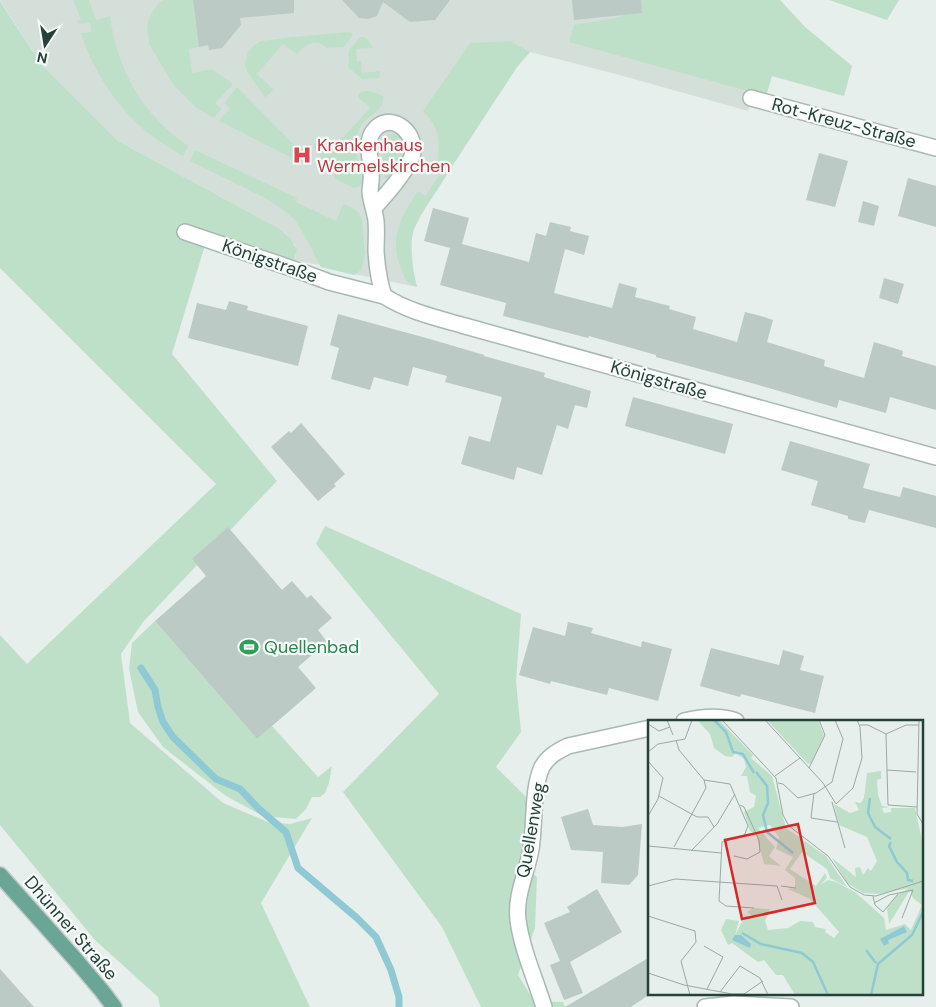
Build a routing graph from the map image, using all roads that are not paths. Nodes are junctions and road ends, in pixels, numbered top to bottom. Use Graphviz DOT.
graph roads {
  1 [pos="751,98"];
  2 [pos="936,148"];
  3 [pos="374,208"];
  4 [pos="186,232"];
  5 [pos="384,296"];
  6 [pos="936,457"];
  7 [pos="688,720"];
  8 [pos="731,720"];
  9 [pos="648,728"];
  10 [pos="0,874"];
  11 [pos="114,1007"];
  12 [pos="544,1007"];
  13 [pos="705,1007"];
  14 [pos="791,1007"];
  1 -- 2 [label="street, Rot-Kreuz-Straße"];
  3 -- 3 [label="street"];
  3 -- 5 [label="street"];
  4 -- 5 [label="street, Königstraße"];
  5 -- 6 [label="street, Königstraße"];
  7 -- 8 [label="street"];
  9 -- 12 [label="street, Quellenweg"];
  10 -- 11 [label="main road, Dhünner Straße"];
  13 -- 14 [label="street"];
}
